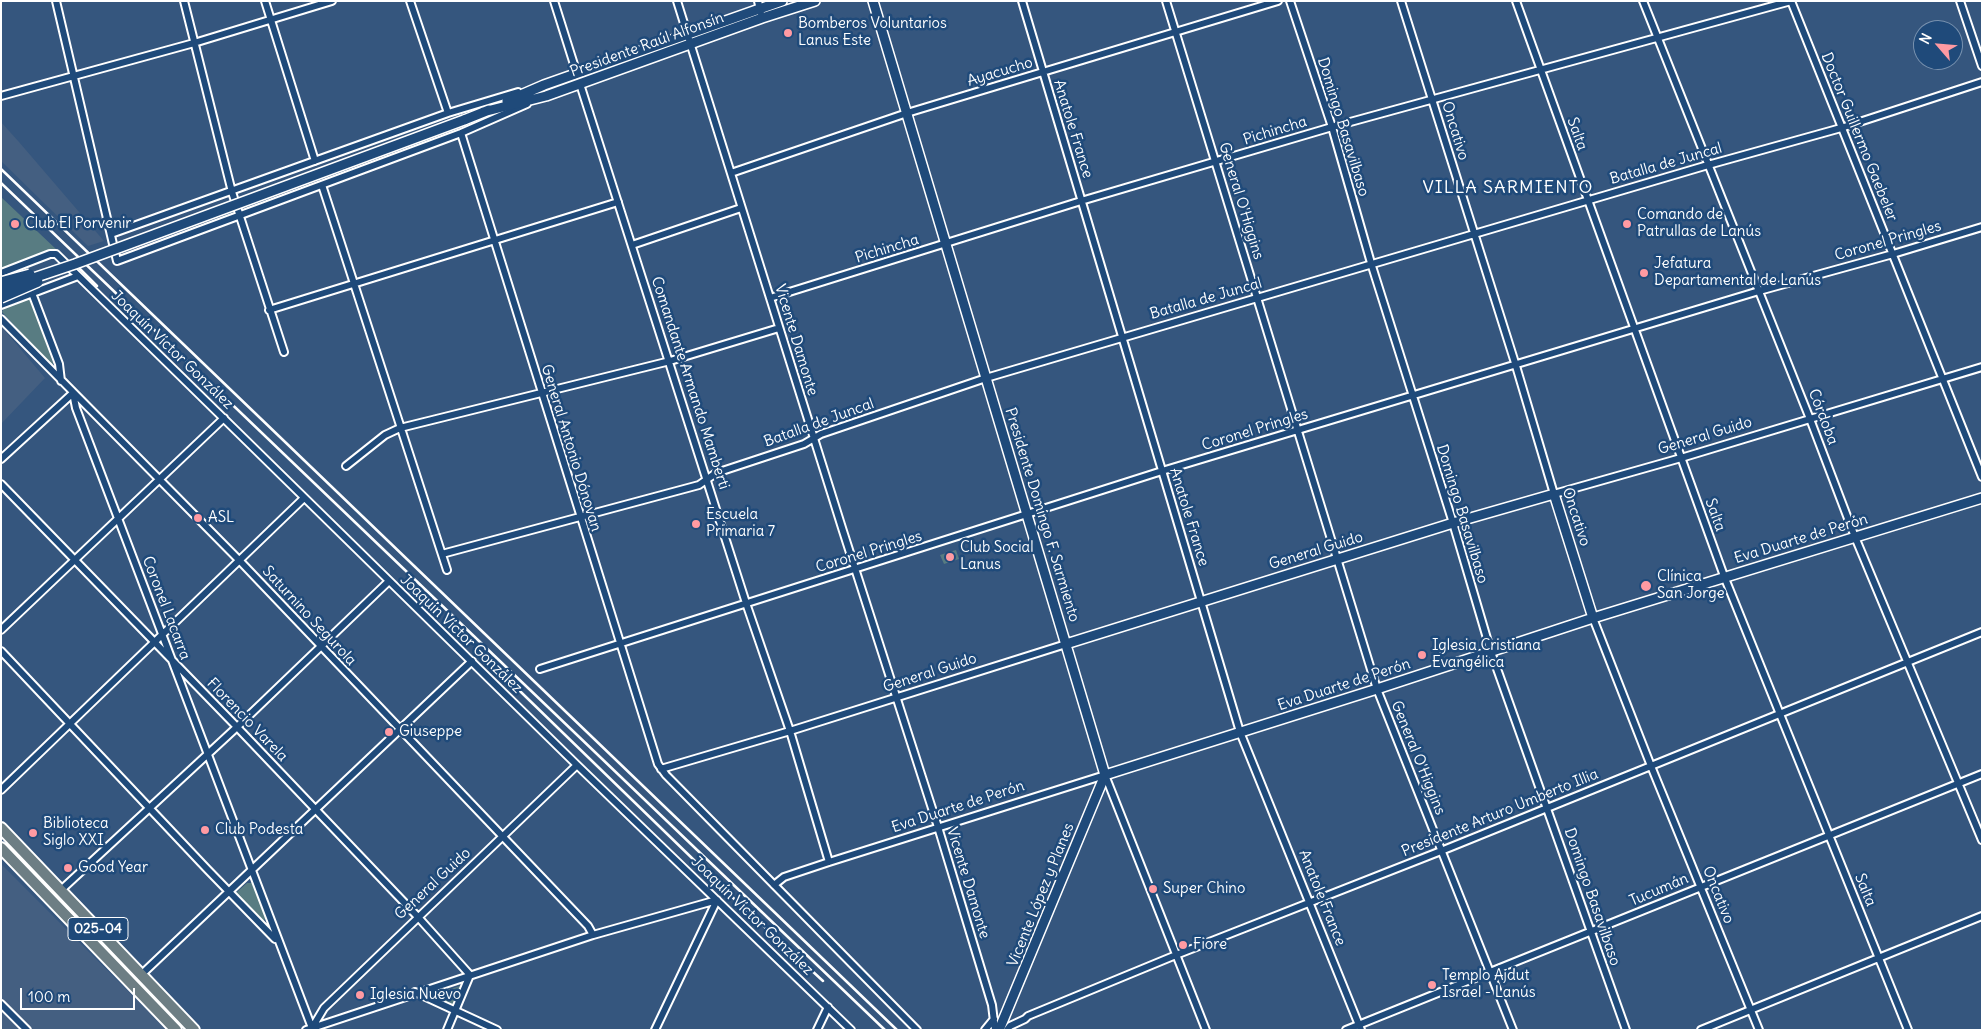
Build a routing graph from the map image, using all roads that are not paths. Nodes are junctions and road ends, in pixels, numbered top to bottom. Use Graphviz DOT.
graph roads {
  1 [pos="56,1"];
  2 [pos="184,1"];
  3 [pos="265,1"];
  4 [pos="332,1"];
  5 [pos="410,1"];
  6 [pos="554,1"];
  7 [pos="677,1"];
  8 [pos="782,1"];
  9 [pos="815,1"];
  10 [pos="873,1"];
  11 [pos="1022,1"];
  12 [pos="1166,1"];
  13 [pos="1278,1"];
  14 [pos="1290,1"];
  15 [pos="1401,1"];
  16 [pos="1516,1"];
  17 [pos="1644,1"];
  18 [pos="1791,1"];
  19 [pos="1960,1"];
  20 [pos="759,5"];
  21 [pos="762,18"];
  22 [pos="270,19"];
  23 [pos="1175,33"];
  24 [pos="688,34"];
  25 [pos="1659,38"];
  26 [pos="194,43"];
  27 [pos="691,44"];
  28 [pos="1982,66"];
  29 [pos="1541,70"];
  30 [pos="1043,72"];
  31 [pos="577,74"];
  32 [pos="74,77"];
  33 [pos="1982,82"];
  34 [pos="580,84"];
  35 [pos="544,85"];
  36 [pos="1,96"];
  37 [pos="546,96"];
  38 [pos="1432,101"];
  39 [pos="483,112"];
  40 [pos="907,113"];
  41 [pos="448,114"];
  42 [pos="1332,127"];
  43 [pos="1841,128"];
  44 [pos="461,133"];
  45 [pos="315,161"];
  46 [pos="1216,162"];
  47 [pos="1708,165"];
  48 [pos="731,173"];
  49 [pos="322,185"];
  50 [pos="232,192"];
  51 [pos="1587,200"];
  52 [pos="1081,201"];
  53 [pos="618,202"];
  54 [pos="741,208"];
  55 [pos="240,216"];
  56 [pos="1982,226"];
  57 [pos="111,234"];
  58 [pos="1473,235"];
  59 [pos="494,240"];
  60 [pos="946,244"];
  61 [pos="632,245"];
  62 [pos="1893,254"];
  63 [pos="1371,263"];
  64 [pos="74,264"];
  65 [pos="1,273"];
  66 [pos="78,276"];
  67 [pos="1,282"];
  68 [pos="354,285"];
  69 [pos="1,289"];
  70 [pos="1759,291"];
  71 [pos="32,293"];
  72 [pos="1257,297"];
  73 [pos="1,298"];
  74 [pos="770,298"];
  75 [pos="1,305"];
  76 [pos="270,310"];
  77 [pos="1,319"];
  78 [pos="779,328"];
  79 [pos="1634,329"];
  80 [pos="1122,337"];
  81 [pos="284,352"];
  82 [pos="670,361"];
  83 [pos="1516,366"];
  84 [pos="1982,367"];
  85 [pos="986,378"];
  86 [pos="1943,378"];
  87 [pos="61,381"];
  88 [pos="73,393"];
  89 [pos="541,393"];
  90 [pos="1412,396"];
  91 [pos="224,418"];
  92 [pos="1810,419"];
  93 [pos="400,428"];
  94 [pos="1297,430"];
  95 [pos="814,438"];
  96 [pos="1682,458"];
  97 [pos="1,459"];
  98 [pos="346,466"];
  99 [pos="1162,471"];
  100 [pos="1982,477"];
  101 [pos="160,479"];
  102 [pos="707,479"];
  103 [pos="1,484"];
  104 [pos="1554,494"];
  105 [pos="304,498"];
  106 [pos="1982,498"];
  107 [pos="1027,515"];
  108 [pos="580,516"];
  109 [pos="118,520"];
  110 [pos="1453,523"];
  111 [pos="1855,537"];
  112 [pos="442,554"];
  113 [pos="1337,559"];
  114 [pos="76,561"];
  115 [pos="240,561"];
  116 [pos="447,570"];
  117 [pos="856,570"];
  118 [pos="1724,576"];
  119 [pos="390,581"];
  120 [pos="1201,601"];
  121 [pos="746,603"];
  122 [pos="1593,618"];
  123 [pos="1,630"];
  124 [pos="1982,632"];
  125 [pos="163,634"];
  126 [pos="155,642"];
  127 [pos="620,644"];
  128 [pos="1066,644"];
  129 [pos="321,648"];
  130 [pos="1,651"];
  131 [pos="1491,652"];
  132 [pos="174,661"];
  133 [pos="472,661"];
  134 [pos="1908,662"];
  135 [pos="540,669"];
  136 [pos="1377,689"];
  137 [pos="898,698"];
  138 [pos="1780,714"];
  139 [pos="70,724"];
  140 [pos="237,727"];
  141 [pos="400,731"];
  142 [pos="790,731"];
  143 [pos="1240,732"];
  144 [pos="208,755"];
  145 [pos="577,765"];
  146 [pos="1651,766"];
  147 [pos="661,770"];
  148 [pos="1982,774"];
  149 [pos="1105,775"];
  150 [pos="1959,784"];
  151 [pos="1,790"];
  152 [pos="1547,807"];
  153 [pos="149,809"];
  154 [pos="316,811"];
  155 [pos="938,827"];
  156 [pos="1,828"];
  157 [pos="1830,836"];
  158 [pos="502,838"];
  159 [pos="1982,840"];
  160 [pos="1,848"];
  161 [pos="1441,851"];
  162 [pos="829,862"];
  163 [pos="252,871"];
  164 [pos="774,885"];
  165 [pos="1700,886"];
  166 [pos="61,890"];
  167 [pos="230,892"];
  168 [pos="717,900"];
  169 [pos="1310,902"];
  170 [pos="1982,916"];
  171 [pos="418,917"];
  172 [pos="1591,933"];
  173 [pos="593,935"];
  174 [pos="278,942"];
  175 [pos="1176,955"];
  176 [pos="1879,956"];
  177 [pos="1490,973"];
  178 [pos="142,974"];
  179 [pos="470,975"];
  180 [pos="415,992"];
  181 [pos="1,1004"];
  182 [pos="1011,1004"];
  183 [pos="992,1005"];
  184 [pos="828,1007"];
  185 [pos="456,1010"];
  186 [pos="1751,1010"];
  187 [pos="999,1027"];
  188 [pos="1360,1027"];
  189 [pos="309,1029"];
  190 [pos="27,1030"];
  191 [pos="176,1030"];
  192 [pos="194,1030"];
  193 [pos="446,1030"];
  194 [pos="497,1030"];
  195 [pos="656,1030"];
  196 [pos="817,1030"];
  197 [pos="852,1030"];
  198 [pos="917,1030"];
  199 [pos="985,1030"];
  200 [pos="1206,1030"];
  201 [pos="1346,1030"];
  202 [pos="1513,1030"];
  203 [pos="1626,1030"];
  204 [pos="1701,1030"];
  205 [pos="1759,1030"];
  206 [pos="1908,1030"];
  1 -- 32 [label="street"];
  2 -- 26 [label="street"];
  3 -- 22 [label="street"];
  4 -- 22 [label="street"];
  5 -- 41 [label="street"];
  6 -- 31 [label="street"];
  7 -- 24 [label="street, Vicente Damonte"];
  8 -- 20 [label="main road, Presidente Raúl Alfonsín"];
  9 -- 21 [label="main road, Presidente Raúl Alfonsín"];
  10 -- 40 [label="main road, Presidente Domingo F. Sarmiento"];
  11 -- 30 [label="street, Anatole France"];
  12 -- 23 [label="street, General O'Higgins"];
  13 -- 23 [label="street, Ayacucho"];
  14 -- 42 [label="street, Domingo Basavilbaso"];
  15 -- 38 [label="street, Oncativo"];
  16 -- 29 [label="street, Salta"];
  17 -- 25 [label="street, Córdoba"];
  18 -- 25 [label="street, Pichincha"];
  18 -- 43 [label="street, Doctor Guillermo Gaebeler"];
  19 -- 28 [label="street"];
  20 -- 21 [label="street"];
  20 -- 24 [label="main road, Presidente Raúl Alfonsín"];
  21 -- 27 [label="main road, Presidente Raúl Alfonsín"];
  22 -- 26 [label="street"];
  22 -- 45 [label="street"];
  23 -- 30 [label="street, Ayacucho"];
  23 -- 46 [label="street, General O'Higgins"];
  24 -- 27 [label="street, Vicente Damonte"];
  24 -- 31 [label="main road, Presidente Raúl Alfonsín"];
  25 -- 29 [label="street, Pichincha"];
  25 -- 47 [label="street, Córdoba"];
  26 -- 32 [label="street"];
  26 -- 50 [label="street"];
  27 -- 34 [label="main road, Presidente Raúl Alfonsín"];
  27 -- 48 [label="street, Vicente Damonte"];
  29 -- 38 [label="street, Pichincha"];
  29 -- 51 [label="street, Salta"];
  30 -- 40 [label="street, Ayacucho"];
  30 -- 52 [label="street, Anatole France"];
  31 -- 35 [label="main road, Presidente Raúl Alfonsín"];
  32 -- 36 [label="street"];
  32 -- 57 [label="street"];
  33 -- 43 [label="street, Batalla de Juncal"];
  34 -- 37 [label="main road, Presidente Raúl Alfonsín"];
  34 -- 53 [label="street, Comandante Armando Mamberti"];
  35 -- 39 [label="main road, Presidente Raúl Alfonsín"];
  35 -- 41 [label="street, Presidente Raúl Alfonsín"];
  37 -- 39 [label="main road, Presidente Raúl Alfonsín"];
  37 -- 44 [label="street, Presidente Raúl Alfonsín"];
  38 -- 42 [label="street, Pichincha"];
  38 -- 58 [label="street, Oncativo"];
  39 -- 64 [label="main road, Presidente Raúl Alfonsín, bridge"];
  40 -- 48 [label="street, Ayacucho"];
  40 -- 60 [label="main road, Presidente Domingo F. Sarmiento"];
  41 -- 45 [label="street, Presidente Raúl Alfonsín"];
  42 -- 46 [label="street, Pichincha"];
  42 -- 63 [label="street, Domingo Basavilbaso"];
  43 -- 47 [label="street, Batalla de Juncal"];
  43 -- 62 [label="street, Doctor Guillermo Gaebeler"];
  44 -- 49 [label="street, Presidente Raúl Alfonsín"];
  44 -- 59 [label="street, General Antonio Dónovan"];
  45 -- 50 [label="street, Presidente Raúl Alfonsín"];
  46 -- 52 [label="street, Pichincha"];
  46 -- 72 [label="street, General O'Higgins"];
  47 -- 51 [label="street, Batalla de Juncal"];
  47 -- 70 [label="street, Córdoba"];
  48 -- 54 [label="street, Vicente Damonte"];
  49 -- 55 [label="street, Presidente Raúl Alfonsín"];
  49 -- 68 [label="street"];
  50 -- 55 [label="street"];
  50 -- 57 [label="street, Presidente Raúl Alfonsín"];
  51 -- 58 [label="street, Batalla de Juncal"];
  51 -- 79 [label="street, Salta"];
  52 -- 60 [label="street, Pichincha"];
  52 -- 80 [label="street, Anatole France"];
  53 -- 59 [label="street"];
  53 -- 61 [label="street, Comandante Armando Mamberti"];
  54 -- 61 [label="street"];
  54 -- 74 [label="street, Vicente Damonte"];
  55 -- 57 [label="street, Presidente Raúl Alfonsín"];
  55 -- 76 [label="street"];
  56 -- 62 [label="street, Coronel Pringles"];
  58 -- 63 [label="street, Batalla de Juncal"];
  58 -- 83 [label="street, Oncativo"];
  59 -- 68 [label="street"];
  59 -- 89 [label="street, General Antonio Dónovan"];
  60 -- 74 [label="street, Pichincha"];
  60 -- 85 [label="main road, Presidente Domingo F. Sarmiento"];
  61 -- 82 [label="street, Comandante Armando Mamberti"];
  62 -- 70 [label="street, Coronel Pringles"];
  62 -- 86 [label="street, Doctor Guillermo Gaebeler"];
  63 -- 72 [label="street, Batalla de Juncal"];
  63 -- 90 [label="street, Domingo Basavilbaso"];
  64 -- 67 [label="main road, bridge"];
  64 -- 69 [label="main road, bridge"];
  64 -- 73 [label="main road, bridge"];
  65 -- 66 [label="street, Joaquín Víctor González"];
  66 -- 71 [label="street"];
  66 -- 91 [label="street, Joaquín Víctor González"];
  68 -- 76 [label="street"];
  68 -- 93 [label="street"];
  70 -- 79 [label="street, Coronel Pringles"];
  70 -- 92 [label="street, Córdoba"];
  71 -- 75 [label="street"];
  71 -- 87 [label="street"];
  72 -- 80 [label="street, Batalla de Juncal"];
  72 -- 94 [label="street, General O'Higgins"];
  74 -- 78 [label="street, Vicente Damonte"];
  76 -- 81 [label="street"];
  77 -- 87 [label="street, Saturnino Segurola"];
  78 -- 82 [label="street"];
  78 -- 95 [label="street, Vicente Damonte"];
  79 -- 83 [label="street, Coronel Pringles"];
  79 -- 96 [label="street, Salta"];
  80 -- 85 [label="street, Batalla de Juncal"];
  80 -- 99 [label="street, Anatole France"];
  82 -- 89 [label="street"];
  82 -- 102 [label="street, Comandante Armando Mamberti"];
  83 -- 90 [label="street, Coronel Pringles"];
  83 -- 104 [label="street, Oncativo"];
  84 -- 86 [label="street, General Guido"];
  85 -- 95 [label="street, Batalla de Juncal"];
  85 -- 107 [label="main road, Presidente Domingo F. Sarmiento"];
  86 -- 92 [label="street, General Guido"];
  86 -- 100 [label="street, Doctor Guillermo Gaebeler"];
  87 -- 88 [label="street, Saturnino Segurola"];
  88 -- 97 [label="street"];
  88 -- 101 [label="street, Saturnino Segurola"];
  88 -- 109 [label="street, Coronel Lacarra"];
  89 -- 93 [label="street"];
  89 -- 108 [label="street, General Antonio Dónovan"];
  90 -- 94 [label="street, Coronel Pringles"];
  90 -- 110 [label="street, Domingo Basavilbaso"];
  91 -- 101 [label="street"];
  91 -- 105 [label="street, Joaquín Víctor González"];
  92 -- 96 [label="street, General Guido"];
  92 -- 111 [label="street, Córdoba"];
  93 -- 98 [label="street"];
  93 -- 112 [label="street"];
  94 -- 99 [label="street, Coronel Pringles"];
  94 -- 113 [label="street, General O'Higgins"];
  95 -- 102 [label="street, Batalla de Juncal"];
  95 -- 117 [label="street, Vicente Damonte"];
  96 -- 104 [label="street, General Guido"];
  96 -- 118 [label="street, Salta"];
  99 -- 107 [label="street, Coronel Pringles"];
  99 -- 120 [label="street, Anatole France"];
  101 -- 109 [label="street"];
  101 -- 115 [label="street, Saturnino Segurola"];
  102 -- 108 [label="street, Batalla de Juncal"];
  102 -- 121 [label="street, Comandante Armando Mamberti"];
  103 -- 114 [label="street, Florencio Varela"];
  104 -- 110 [label="main road, General Guido"];
  104 -- 122 [label="main road, Oncativo"];
  105 -- 115 [label="street"];
  105 -- 119 [label="street, Joaquín Víctor González"];
  106 -- 111 [label="main road, Eva Duarte de Perón"];
  107 -- 117 [label="street, Coronel Pringles"];
  107 -- 128 [label="main road, Presidente Domingo F. Sarmiento"];
  108 -- 112 [label="street, Batalla de Juncal"];
  108 -- 127 [label="street, General Antonio Dónovan"];
  109 -- 114 [label="street"];
  109 -- 125 [label="street, Coronel Lacarra"];
  110 -- 113 [label="main road, General Guido"];
  110 -- 131 [label="street, Domingo Basavilbaso"];
  111 -- 118 [label="main road, Eva Duarte de Perón"];
  111 -- 134 [label="street, Córdoba"];
  112 -- 116 [label="street"];
  113 -- 120 [label="main road, General Guido"];
  113 -- 136 [label="street, General O'Higgins"];
  114 -- 123 [label="street"];
  114 -- 126 [label="street, Florencio Varela"];
  115 -- 125 [label="street"];
  115 -- 129 [label="street, Saturnino Segurola"];
  117 -- 121 [label="street, Coronel Pringles"];
  117 -- 137 [label="street, Vicente Damonte"];
  118 -- 122 [label="main road, Eva Duarte de Perón"];
  118 -- 138 [label="street, Salta"];
  119 -- 129 [label="street"];
  119 -- 133 [label="street, Joaquín Víctor González"];
  120 -- 128 [label="main road, General Guido"];
  120 -- 143 [label="street, Anatole France"];
  121 -- 127 [label="street, Coronel Pringles"];
  121 -- 142 [label="street, Comandante Armando Mamberti"];
  122 -- 131 [label="main road, Eva Duarte de Perón"];
  122 -- 146 [label="street, Oncativo"];
  124 -- 134 [label="street, Presidente Arturo Umberto Illia"];
  125 -- 126 [label="street"];
  125 -- 132 [label="street, Coronel Lacarra"];
  126 -- 132 [label="street, Florencio Varela"];
  126 -- 139 [label="street"];
  127 -- 135 [label="street, Coronel Pringles"];
  127 -- 147 [label="street, General Antonio Dónovan"];
  128 -- 137 [label="street, General Guido"];
  128 -- 149 [label="main road, Presidente Domingo F. Sarmiento"];
  129 -- 140 [label="street"];
  129 -- 141 [label="street, Saturnino Segurola"];
  130 -- 139 [label="street"];
  131 -- 136 [label="main road, Eva Duarte de Perón"];
  131 -- 152 [label="street, Domingo Basavilbaso"];
  132 -- 140 [label="street, Florencio Varela"];
  132 -- 144 [label="street, Coronel Lacarra"];
  133 -- 141 [label="street"];
  133 -- 145 [label="street, Joaquín Víctor González"];
  134 -- 138 [label="street, Presidente Arturo Umberto Illia"];
  134 -- 150 [label="street, Córdoba"];
  136 -- 143 [label="main road, Eva Duarte de Perón"];
  136 -- 161 [label="street, General O'Higgins"];
  137 -- 142 [label="street, General Guido"];
  137 -- 155 [label="street, Vicente Damonte"];
  138 -- 146 [label="street, Presidente Arturo Umberto Illia"];
  138 -- 157 [label="street, Salta"];
  139 -- 151 [label="street"];
  139 -- 153 [label="street"];
  140 -- 144 [label="street"];
  140 -- 154 [label="street, Florencio Varela"];
  141 -- 154 [label="street"];
  141 -- 158 [label="street, Saturnino Segurola"];
  142 -- 147 [label="street, General Guido"];
  142 -- 162 [label="street, Comandante Armando Mamberti"];
  143 -- 149 [label="main road, Eva Duarte de Perón"];
  143 -- 169 [label="street, Anatole France"];
  144 -- 153 [label="street"];
  144 -- 163 [label="street, Coronel Lacarra"];
  145 -- 158 [label="street, General Guido"];
  145 -- 168 [label="street, Joaquín Víctor González"];
  146 -- 152 [label="street, Presidente Arturo Umberto Illia"];
  146 -- 165 [label="street, Oncativo"];
  147 -- 164 [label="street"];
  148 -- 150 [label="street, Tucumán"];
  149 -- 155 [label="street, Eva Duarte de Perón"];
  149 -- 175 [label="street, Presidente Domingo F. Sarmiento"];
  149 -- 182 [label="main road, Vicente López y Planes"];
  150 -- 157 [label="street, Tucumán"];
  150 -- 159 [label="street, Córdoba"];
  152 -- 161 [label="street, Presidente Arturo Umberto Illia"];
  152 -- 172 [label="street, Domingo Basavilbaso"];
  153 -- 166 [label="street"];
  153 -- 167 [label="street"];
  154 -- 163 [label="street"];
  154 -- 171 [label="street, Florencio Varela"];
  155 -- 162 [label="street, Eva Duarte de Perón"];
  155 -- 183 [label="street, Vicente Damonte"];
  156 -- 166 [label="main road, 025-04"];
  157 -- 165 [label="street, Tucumán"];
  157 -- 176 [label="street, Salta"];
  158 -- 171 [label="street, General Guido"];
  158 -- 173 [label="street, Saturnino Segurola"];
  160 -- 191 [label="main road, 025-04"];
  161 -- 169 [label="street, Presidente Arturo Umberto Illia"];
  161 -- 177 [label="street, General O'Higgins"];
  162 -- 164 [label="street, Eva Duarte de Perón"];
  163 -- 167 [label="street"];
  163 -- 174 [label="street, Coronel Lacarra"];
  164 -- 198 [label="street"];
  165 -- 172 [label="street, Tucumán"];
  165 -- 186 [label="street, Oncativo"];
  166 -- 178 [label="main road, 025-04"];
  167 -- 174 [label="street"];
  167 -- 178 [label="street"];
  168 -- 173 [label="street"];
  168 -- 184 [label="street, Joaquín Víctor González"];
  168 -- 195 [label="street"];
  169 -- 175 [label="street, Presidente Arturo Umberto Illia"];
  169 -- 188 [label="street, Anatole France"];
  170 -- 176 [label="street"];
  171 -- 179 [label="street, Florencio Varela"];
  171 -- 189 [label="street, General Guido"];
  172 -- 177 [label="street, Tucumán"];
  172 -- 203 [label="street, Domingo Basavilbaso"];
  173 -- 179 [label="street"];
  174 -- 189 [label="street, Coronel Lacarra"];
  175 -- 187 [label="street, Presidente Arturo Umberto Illia"];
  175 -- 200 [label="street, Presidente Domingo F. Sarmiento"];
  176 -- 186 [label="street"];
  176 -- 206 [label="street, Salta"];
  177 -- 188 [label="street, Tucumán"];
  177 -- 202 [label="street, General O'Higgins"];
  178 -- 192 [label="main road, 025-04"];
  179 -- 180 [label="street"];
  179 -- 185 [label="street"];
  180 -- 185 [label="street"];
  180 -- 189 [label="street"];
  181 -- 190 [label="street"];
  182 -- 183 [label="street"];
  182 -- 187 [label="main road, Vicente López y Planes"];
  183 -- 187 [label="street, Vicente Damonte"];
  184 -- 196 [label="street"];
  184 -- 197 [label="street, Joaquín Víctor González"];
  185 -- 193 [label="street"];
  185 -- 194 [label="street"];
  186 -- 204 [label="street"];
  186 -- 205 [label="street, Oncativo"];
  187 -- 199 [label="street"];
  188 -- 201 [label="street, Tucumán"];
}
